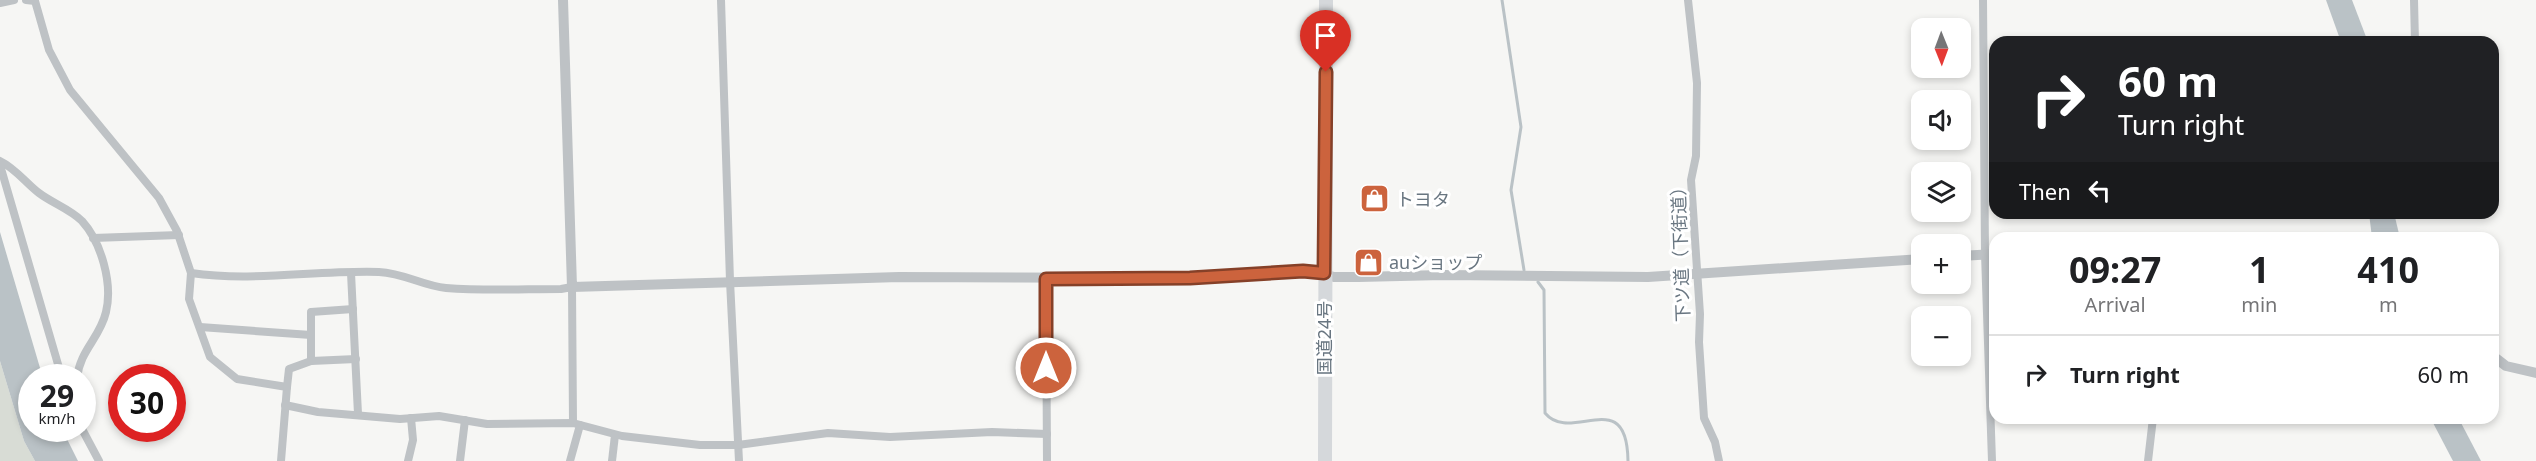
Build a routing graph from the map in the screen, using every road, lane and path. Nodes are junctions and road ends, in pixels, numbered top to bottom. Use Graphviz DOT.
graph roads {
  1 [pos="14,0"];
  2 [pos="26,0"];
  3 [pos="562,0"];
  4 [pos="721,0"];
  5 [pos="1326,0"];
  6 [pos="1688,0"];
  7 [pos="1983,0"];
  8 [pos="2414,0"];
  9 [pos="0,3"];
  10 [pos="2415,36"];
  11 [pos="0,163"];
  12 [pos="1989,218"];
  13 [pos="179,236"];
  14 [pos="93,238"];
  15 [pos="1989,254"];
  16 [pos="1971,255"];
  17 [pos="1911,260"];
  18 [pos="191,273"];
  19 [pos="351,273"];
  20 [pos="1324,273"];
  21 [pos="1697,276"];
  22 [pos="1046,279"];
  23 [pos="730,281"];
  24 [pos="572,287"];
  25 [pos="353,309"];
  26 [pos="200,327"];
  27 [pos="311,335"];
  28 [pos="356,359"];
  29 [pos="311,361"];
  30 [pos="2499,361"];
  31 [pos="58,364"];
  32 [pos="80,364"];
  33 [pos="2536,373"];
  34 [pos="287,387"];
  35 [pos="285,405"];
  36 [pos="358,414"];
  37 [pos="411,418"];
  38 [pos="465,420"];
  39 [pos="577,424"];
  40 [pos="1992,424"];
  41 [pos="2152,424"];
  42 [pos="1047,434"];
  43 [pos="615,435"];
  44 [pos="89,442"];
  45 [pos="738,445"];
  46 [pos="99,461"];
  47 [pos="281,461"];
  48 [pos="408,461"];
  49 [pos="460,461"];
  50 [pos="570,461"];
  51 [pos="612,461"];
  52 [pos="739,461"];
  53 [pos="1047,461"];
  54 [pos="1325,461"];
  55 [pos="1719,461"];
  56 [pos="1992,461"];
  57 [pos="2148,461"];
  1 -- 9 [label="street"];
  2 -- 13 [label="street"];
  3 -- 24 [label="street"];
  4 -- 23 [label="street"];
  5 -- 20 [label="highway, 国道24号"];
  6 -- 21 [label="street, 下ツ道（下街道）"];
  7 -- 12 [label="street"];
  8 -- 10 [label="street"];
  11 -- 14 [label="street"];
  11 -- 31 [label="street"];
  13 -- 14 [label="street"];
  13 -- 18 [label="street"];
  14 -- 32 [label="street"];
  15 -- 16 [label="street"];
  17 -- 21 [label="street"];
  18 -- 19 [label="street"];
  18 -- 26 [label="street"];
  19 -- 24 [label="street"];
  19 -- 25 [label="street"];
  20 -- 21 [label="street"];
  20 -- 22 [label="street"];
  20 -- 54 [label="highway, 国道24号"];
  21 -- 55 [label="street, 下ツ道（下街道）"];
  22 -- 23 [label="street"];
  22 -- 42 [label="street"];
  23 -- 24 [label="street"];
  23 -- 45 [label="street"];
  24 -- 39 [label="street"];
  25 -- 27 [label="street"];
  25 -- 28 [label="street"];
  26 -- 27 [label="street"];
  26 -- 34 [label="street"];
  27 -- 29 [label="street"];
  28 -- 29 [label="street"];
  28 -- 36 [label="street"];
  29 -- 34 [label="street"];
  30 -- 33 [label="street"];
  34 -- 35 [label="street"];
  35 -- 36 [label="street"];
  35 -- 47 [label="street"];
  36 -- 37 [label="street"];
  37 -- 38 [label="street"];
  37 -- 48 [label="street"];
  38 -- 39 [label="street"];
  38 -- 49 [label="street"];
  39 -- 43 [label="street"];
  39 -- 50 [label="street"];
  40 -- 56 [label="street"];
  41 -- 57 [label="street"];
  42 -- 45 [label="street"];
  42 -- 53 [label="street"];
  43 -- 45 [label="street"];
  43 -- 51 [label="street"];
  44 -- 46 [label="street"];
  45 -- 52 [label="street"];
}
